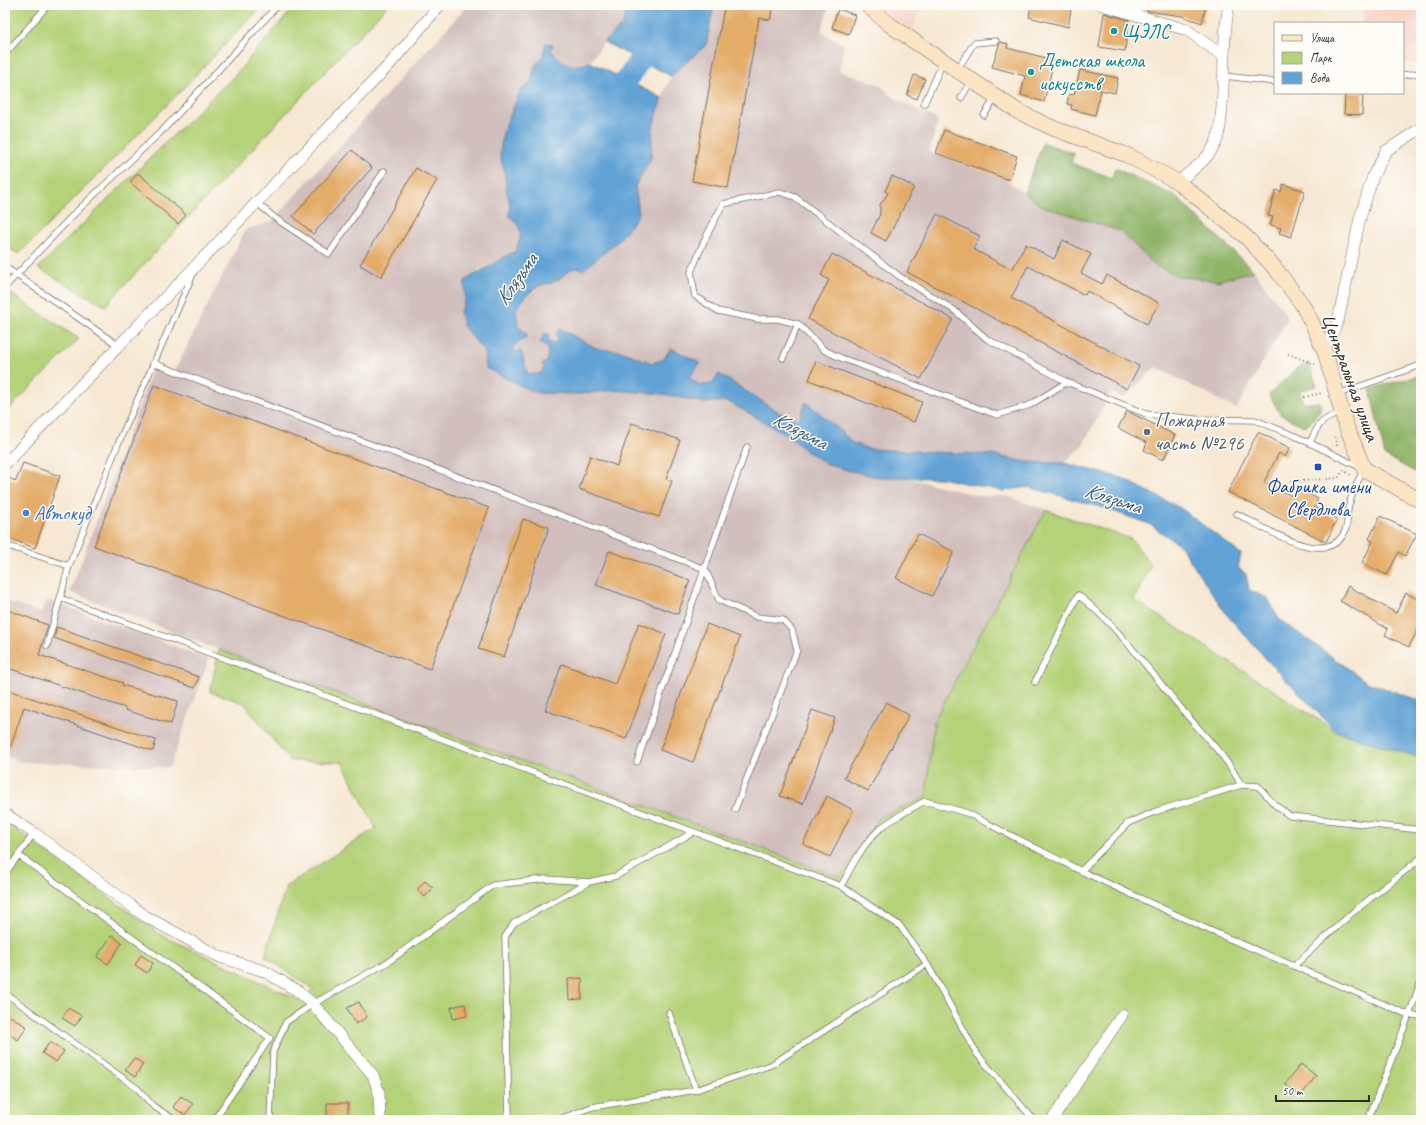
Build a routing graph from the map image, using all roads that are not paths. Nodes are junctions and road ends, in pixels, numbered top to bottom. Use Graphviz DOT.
graph roads {
  1 [pos="48,5"];
  2 [pos="278,5"];
  3 [pos="440,5"];
  4 [pos="867,5"];
  5 [pos="1102,5"];
  6 [pos="1229,5"];
  7 [pos="996,41"];
  8 [pos="6,53"];
  9 [pos="1223,56"];
  10 [pos="943,62"];
  11 [pos="956,71"];
  12 [pos="1421,73"];
  13 [pos="1404,75"];
  14 [pos="1225,76"];
  15 [pos="971,81"];
  16 [pos="1274,82"];
  17 [pos="996,97"];
  18 [pos="961,98"];
  19 [pos="924,104"];
  20 [pos="984,115"];
  21 [pos="1421,128"];
  22 [pos="384,171"];
  23 [pos="1178,182"];
  24 [pos="256,202"];
  25 [pos="199,262"];
  26 [pos="5,267"];
  27 [pos="17,275"];
  28 [pos="5,287"];
  29 [pos="798,324"];
  30 [pos="119,346"];
  31 [pos="1324,350"];
  32 [pos="783,358"];
  33 [pos="153,363"];
  34 [pos="1421,365"];
  35 [pos="1067,382"];
  36 [pos="1330,394"];
  37 [pos="1342,413"];
  38 [pos="1310,443"];
  39 [pos="747,447"];
  40 [pos="5,464"];
  41 [pos="1364,469"];
  42 [pos="1421,501"];
  43 [pos="1237,514"];
  44 [pos="5,545"];
  45 [pos="69,566"];
  46 [pos="704,569"];
  47 [pos="60,598"];
  48 [pos="47,646"];
  49 [pos="1035,682"];
  50 [pos="637,762"];
  51 [pos="1242,785"];
  52 [pos="735,809"];
  53 [pos="5,814"];
  54 [pos="1421,830"];
  55 [pos="34,833"];
  56 [pos="692,833"];
  57 [pos="18,855"];
  58 [pos="1421,858"];
  59 [pos="1081,871"];
  60 [pos="5,874"];
  61 [pos="589,882"];
  62 [pos="841,886"];
  63 [pos="927,964"];
  64 [pos="1294,966"];
  65 [pos="1421,981"];
  66 [pos="5,993"];
  67 [pos="313,1004"];
  68 [pos="669,1013"];
  69 [pos="1409,1015"];
  70 [pos="1122,1016"];
  71 [pos="1421,1016"];
  72 [pos="264,1047"];
  73 [pos="273,1052"];
  74 [pos="696,1090"];
  75 [pos="175,1120"];
  76 [pos="214,1120"];
  77 [pos="270,1120"];
  78 [pos="380,1120"];
  79 [pos="509,1120"];
  80 [pos="557,1120"];
  81 [pos="1034,1120"];
  82 [pos="1052,1120"];
  83 [pos="1368,1120"];
  1 -- 8 [label="lane"];
  2 -- 27 [label="lane"];
  3 -- 24 [label="street"];
  4 -- 10 [label="street, Центральная улица"];
  5 -- 9 [label="street"];
  6 -- 9 [label="street"];
  7 -- 11 [label="lane"];
  9 -- 14 [label="street"];
  10 -- 11 [label="street, Центральная улица"];
  10 -- 19 [label="lane"];
  11 -- 15 [label="street, Центральная улица"];
  12 -- 13 [label="lane"];
  14 -- 16 [label="lane"];
  14 -- 23 [label="street"];
  15 -- 17 [label="street, Центральная улица"];
  15 -- 18 [label="lane"];
  17 -- 20 [label="lane"];
  17 -- 23 [label="street, Центральная улица"];
  21 -- 31 [label="street"];
  22 -- 24 [label="lane"];
  23 -- 31 [label="street, Центральная улица"];
  24 -- 25 [label="street"];
  25 -- 30 [label="street"];
  25 -- 33 [label="lane"];
  26 -- 27 [label="lane"];
  27 -- 28 [label="lane"];
  27 -- 30 [label="lane"];
  29 -- 32 [label="lane"];
  29 -- 35 [label="lane"];
  29 -- 35 [label="lane"];
  30 -- 40 [label="street"];
  31 -- 36 [label="street, Центральная улица"];
  33 -- 45 [label="lane"];
  33 -- 46 [label="lane"];
  34 -- 36 [label="lane"];
  35 -- 38 [label="lane"];
  36 -- 37 [label="street, Центральная улица"];
  37 -- 38 [label="lane"];
  37 -- 41 [label="street, Центральная улица"];
  38 -- 41 [label="lane"];
  39 -- 46 [label="lane"];
  41 -- 42 [label="street"];
  41 -- 43 [label="lane"];
  44 -- 45 [label="lane"];
  45 -- 47 [label="lane"];
  46 -- 50 [label="lane"];
  46 -- 52 [label="lane"];
  47 -- 48 [label="lane"];
  47 -- 56 [label="lane"];
  49 -- 51 [label="lane"];
  51 -- 54 [label="lane"];
  51 -- 59 [label="lane"];
  53 -- 55 [label="street"];
  55 -- 57 [label="lane"];
  55 -- 67 [label="street"];
  56 -- 61 [label="lane"];
  56 -- 62 [label="lane"];
  57 -- 60 [label="lane"];
  57 -- 72 [label="lane"];
  58 -- 64 [label="lane"];
  59 -- 62 [label="lane"];
  59 -- 64 [label="lane"];
  61 -- 67 [label="lane"];
  61 -- 79 [label="lane"];
  62 -- 63 [label="lane"];
  63 -- 74 [label="lane"];
  63 -- 81 [label="lane"];
  64 -- 69 [label="lane"];
  65 -- 69 [label="lane"];
  66 -- 75 [label="lane"];
  67 -- 73 [label="lane"];
  67 -- 78 [label="street"];
  68 -- 74 [label="lane"];
  69 -- 71 [label="lane"];
  69 -- 83 [label="lane"];
  70 -- 82 [label="street"];
  72 -- 73 [label="lane"];
  72 -- 76 [label="lane"];
  73 -- 77 [label="lane"];
  74 -- 80 [label="lane"];
}
